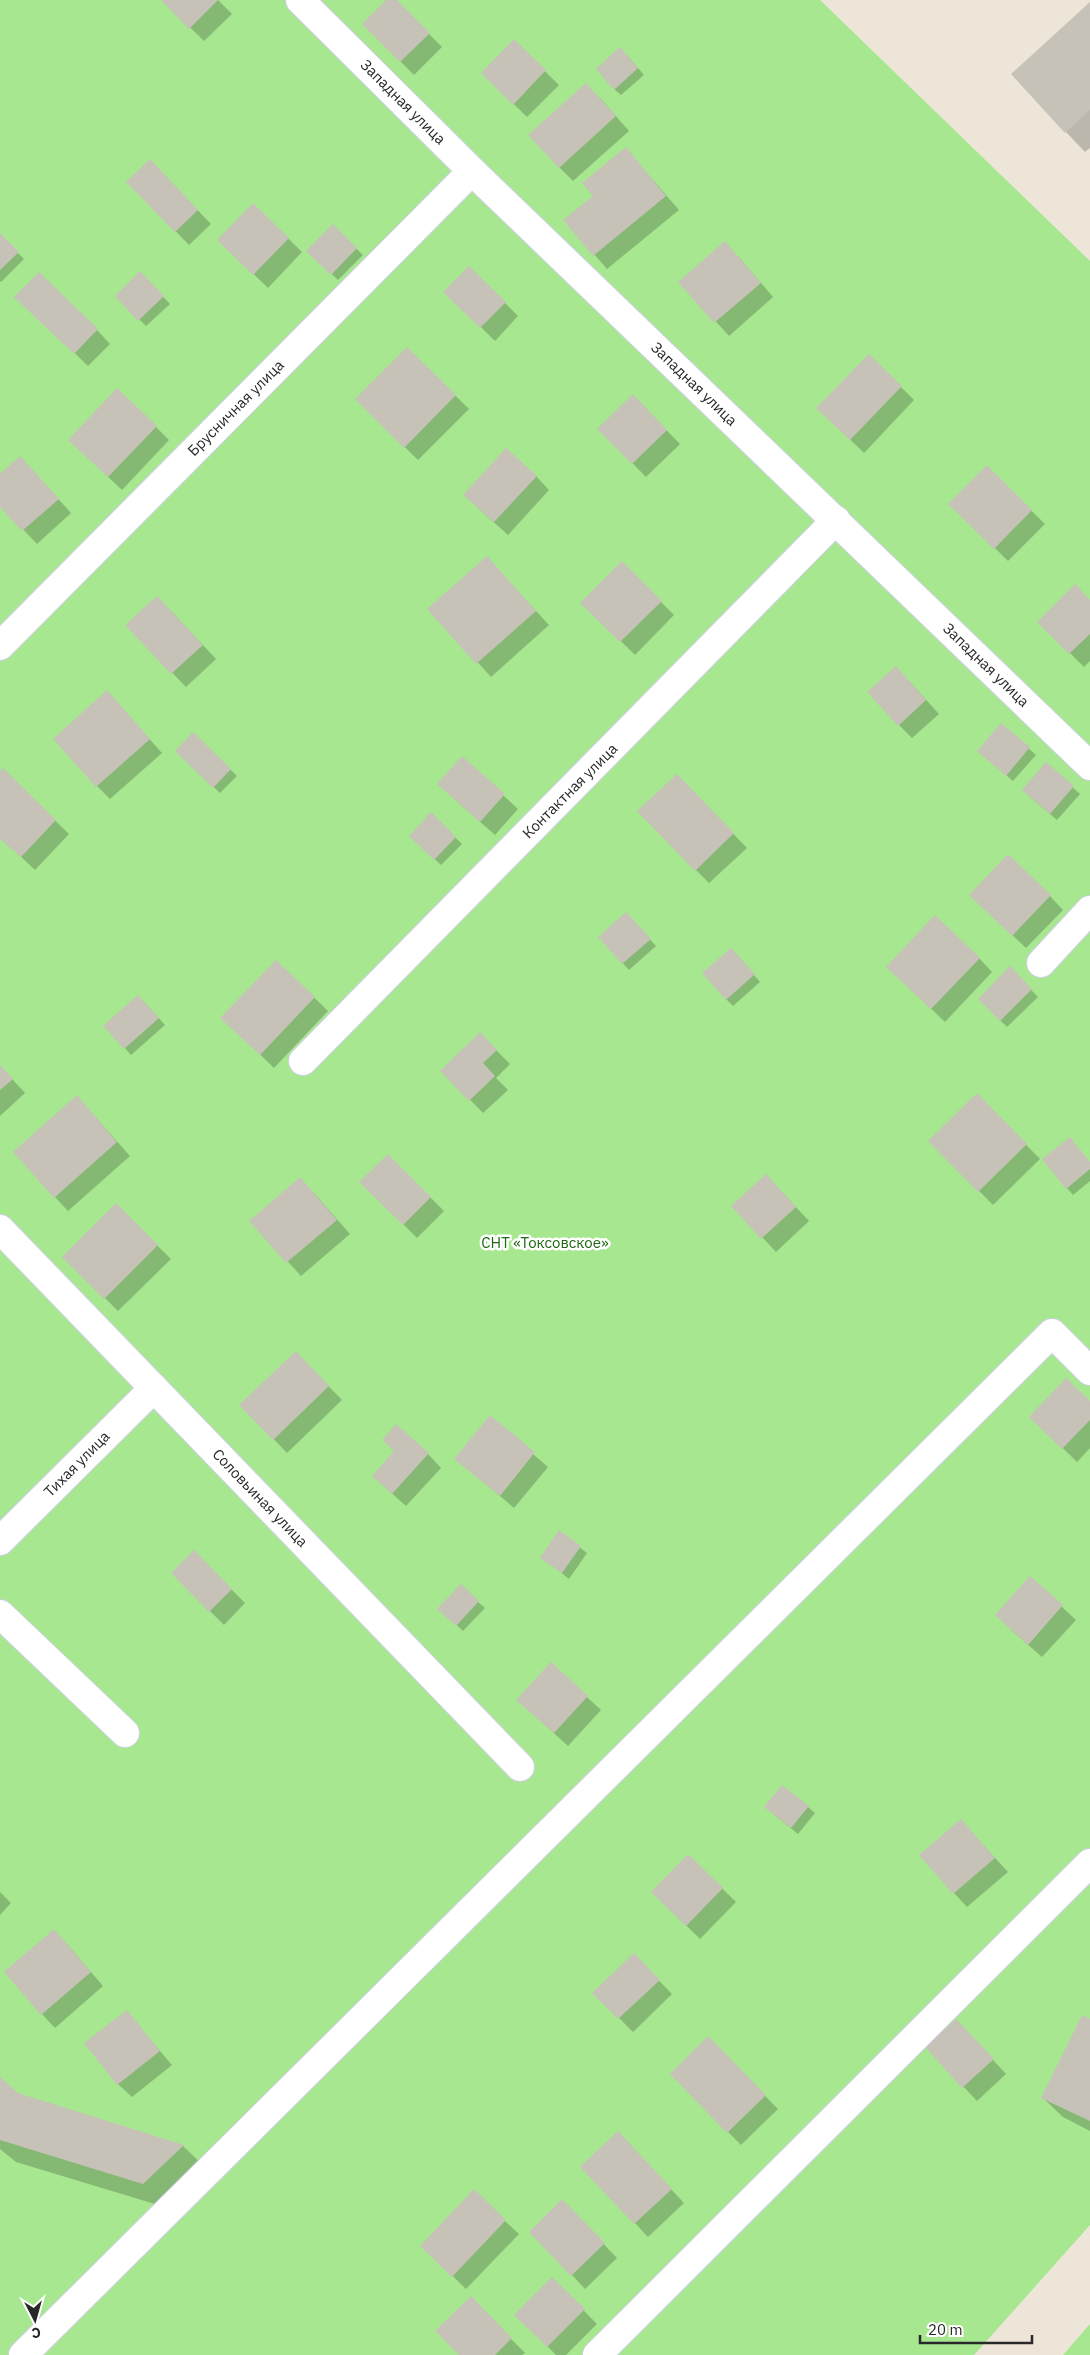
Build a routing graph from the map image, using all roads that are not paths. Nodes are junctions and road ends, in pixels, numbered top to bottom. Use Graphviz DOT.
graph roads {
  1 [pos="300,0"];
  2 [pos="472,171"];
  3 [pos="836,520"];
  4 [pos="0,646"];
  5 [pos="1090,766"];
  6 [pos="1090,910"];
  7 [pos="1041,963"];
  8 [pos="303,1062"];
  9 [pos="0,1229"];
  10 [pos="1090,1371"];
  11 [pos="154,1388"];
  12 [pos="0,1541"];
  13 [pos="0,1614"];
  14 [pos="125,1733"];
  15 [pos="520,1767"];
  16 [pos="1090,1863"];
  17 [pos="23,2355"];
  18 [pos="597,2355"];
  1 -- 2 [label="street, Западная улица"];
  2 -- 3 [label="street, Западная улица"];
  2 -- 4 [label="street, Брусничная улица"];
  3 -- 5 [label="street, Западная улица"];
  3 -- 8 [label="street, Контактная улица"];
  6 -- 7 [label="street"];
  9 -- 11 [label="street, Соловьиная улица"];
  10 -- 17 [label="street"];
  11 -- 12 [label="street, Тихая улица"];
  11 -- 15 [label="street, Соловьиная улица"];
  13 -- 14 [label="street"];
  16 -- 18 [label="street"];
}
